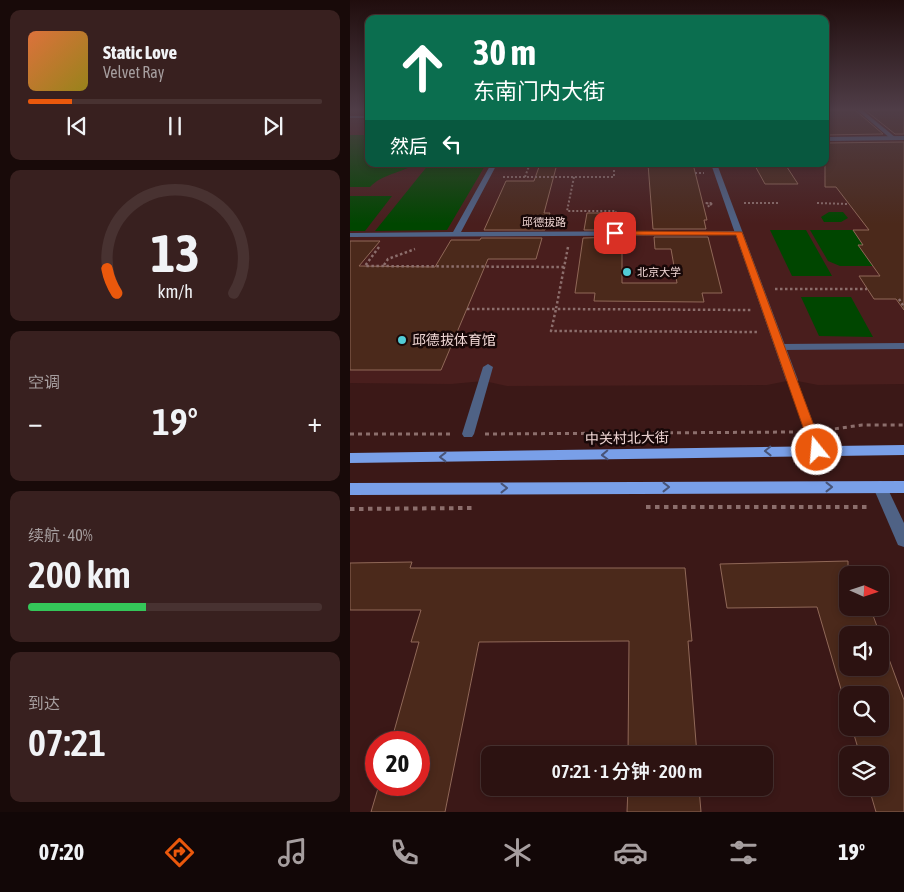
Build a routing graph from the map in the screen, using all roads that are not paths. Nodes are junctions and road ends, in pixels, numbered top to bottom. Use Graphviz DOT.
graph roads {
  1 [pos="492,167"];
  2 [pos="715,167"];
  3 [pos="739,233"];
  4 [pos="456,234"];
  5 [pos="350,235"];
  6 [pos="904,346"];
  7 [pos="780,347"];
  8 [pos="488,367"];
  9 [pos="792,380"];
  10 [pos="468,434"];
  11 [pos="817,450"];
  12 [pos="904,450"];
  13 [pos="350,458"];
  14 [pos="880,487"];
  15 [pos="904,487"];
  16 [pos="350,489"];
  17 [pos="904,540"];
  1 -- 4 [label="lane"];
  2 -- 3 [label="street"];
  3 -- 4 [label="lane, 邱德拔路"];
  3 -- 7 [label="street"];
  4 -- 5 [label="lane, 邱德拔路"];
  6 -- 7 [label="lane"];
  7 -- 9 [label="street"];
  8 -- 10 [label="lane"];
  9 -- 11 [label="lane"];
  11 -- 12 [label="main road, 中关村北大街"];
  11 -- 13 [label="main road, 中关村北大街, one-way"];
  14 -- 15 [label="main road"];
  16 -- 14 [label="main road, one-way"];
  14 -- 17 [label="street"];
}
